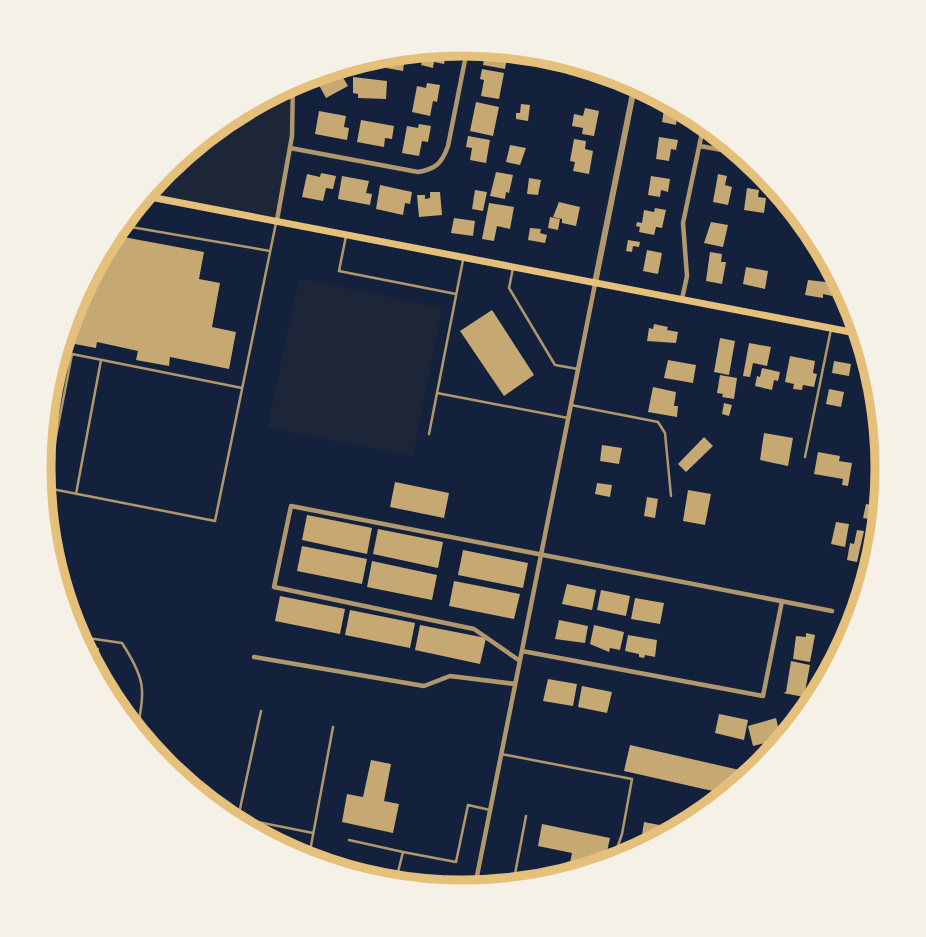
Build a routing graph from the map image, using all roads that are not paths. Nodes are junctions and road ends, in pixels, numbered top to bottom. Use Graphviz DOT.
graph roads {
  1 [pos="466,56"];
  2 [pos="294,93"];
  3 [pos="633,93"];
  4 [pos="703,133"];
  5 [pos="700,146"];
  6 [pos="290,148"];
  7 [pos="728,153"];
  8 [pos="153,197"];
  9 [pos="276,220"];
  10 [pos="129,227"];
  11 [pos="346,233"];
  12 [pos="270,251"];
  13 [pos="463,256"];
  14 [pos="513,266"];
  15 [pos="595,283"];
  16 [pos="456,295"];
  17 [pos="682,299"];
  18 [pos="831,329"];
  19 [pos="852,332"];
  20 [pos="68,353"];
  21 [pos="72,354"];
  22 [pos="102,360"];
  23 [pos="578,369"];
  24 [pos="242,388"];
  25 [pos="437,392"];
  26 [pos="570,405"];
  27 [pos="568,418"];
  28 [pos="429,434"];
  29 [pos="52,451"];
  30 [pos="805,457"];
  31 [pos="52,489"];
  32 [pos="76,494"];
  33 [pos="671,496"];
  34 [pos="541,554"];
  35 [pos="782,601"];
  36 [pos="832,611"];
  37 [pos="87,638"];
  38 [pos="522,651"];
  39 [pos="254,657"];
  40 [pos="520,661"];
  41 [pos="515,684"];
  42 [pos="261,711"];
  43 [pos="139,722"];
  44 [pos="333,727"];
  45 [pos="501,754"];
  46 [pos="490,810"];
  47 [pos="239,814"];
  48 [pos="526,816"];
  49 [pos="248,820"];
  50 [pos="313,833"];
  51 [pos="349,840"];
  52 [pos="310,851"];
  53 [pos="616,851"];
  54 [pos="403,852"];
  55 [pos="397,875"];
  56 [pos="521,876"];
  57 [pos="476,881"];
  1 -- 6 [label="street"];
  2 -- 6 [label="street"];
  3 -- 15 [label="street"];
  4 -- 5 [label="street"];
  5 -- 7 [label="street"];
  5 -- 17 [label="street"];
  6 -- 9 [label="street"];
  8 -- 9 [label="main road"];
  9 -- 11 [label="main road"];
  9 -- 12 [label="lane"];
  10 -- 12 [label="lane"];
  11 -- 13 [label="main road"];
  11 -- 16 [label="lane"];
  12 -- 24 [label="lane"];
  13 -- 14 [label="main road"];
  13 -- 16 [label="lane"];
  14 -- 15 [label="main road"];
  14 -- 23 [label="lane"];
  15 -- 17 [label="main road"];
  15 -- 23 [label="street"];
  16 -- 25 [label="lane"];
  17 -- 18 [label="main road"];
  18 -- 19 [label="main road"];
  18 -- 30 [label="lane"];
  20 -- 21 [label="lane"];
  21 -- 22 [label="lane"];
  21 -- 29 [label="lane"];
  22 -- 24 [label="lane"];
  22 -- 32 [label="lane"];
  23 -- 26 [label="street"];
  24 -- 32 [label="lane"];
  25 -- 27 [label="lane"];
  25 -- 28 [label="lane"];
  26 -- 27 [label="street"];
  26 -- 33 [label="lane"];
  27 -- 34 [label="street"];
  31 -- 32 [label="lane"];
  34 -- 35 [label="street"];
  34 -- 38 [label="street"];
  34 -- 40 [label="street"];
  35 -- 36 [label="street"];
  35 -- 38 [label="street"];
  37 -- 43 [label="lane"];
  38 -- 40 [label="street"];
  39 -- 41 [label="street"];
  40 -- 41 [label="street"];
  41 -- 45 [label="street"];
  42 -- 47 [label="lane"];
  44 -- 50 [label="lane"];
  45 -- 46 [label="street"];
  45 -- 53 [label="lane"];
  46 -- 54 [label="lane"];
  46 -- 57 [label="street"];
  48 -- 56 [label="lane"];
  49 -- 50 [label="lane"];
  50 -- 52 [label="lane"];
  51 -- 54 [label="lane"];
  54 -- 55 [label="lane"];
}
